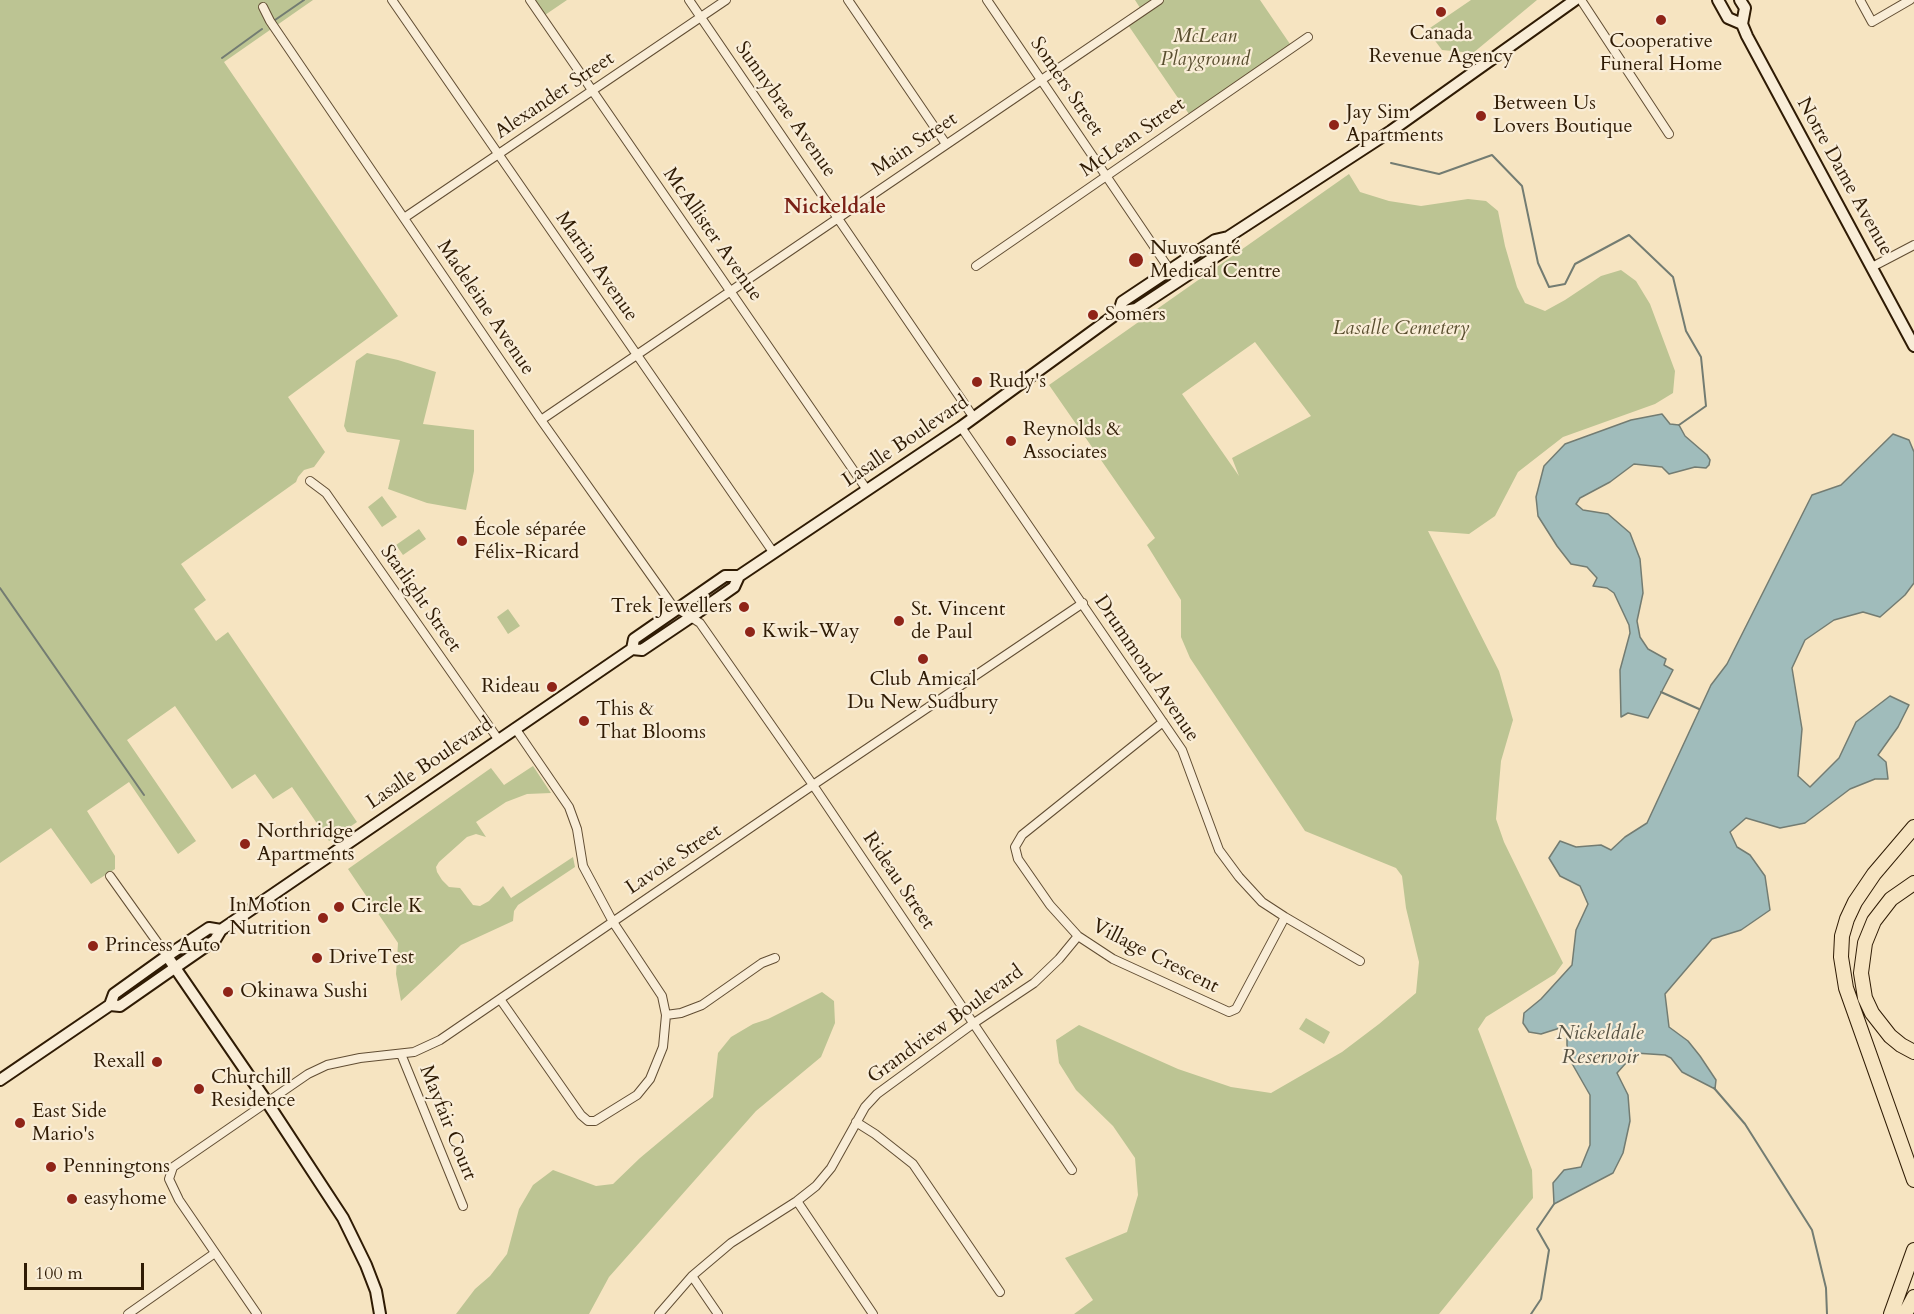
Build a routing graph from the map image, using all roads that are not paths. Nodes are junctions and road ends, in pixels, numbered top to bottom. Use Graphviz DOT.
graph roads {
  1 [pos="392,0"];
  2 [pos="530,0"];
  3 [pos="689,0"];
  4 [pos="726,0"];
  5 [pos="848,0"];
  6 [pos="987,0"];
  7 [pos="1159,0"];
  8 [pos="1575,0"];
  9 [pos="1581,0"];
  10 [pos="1718,0"];
  11 [pos="1740,0"];
  12 [pos="1860,0"];
  13 [pos="1910,0"];
  14 [pos="263,7"];
  15 [pos="701,17"];
  16 [pos="1742,24"];
  17 [pos="1308,38"];
  18 [pos="1041,80"];
  19 [pos="592,91"];
  20 [pos="1669,134"];
  21 [pos="946,144"];
  22 [pos="498,154"];
  23 [pos="1107,176"];
  24 [pos="838,217"];
  25 [pos="404,219"];
  26 [pos="1228,237"];
  27 [pos="1914,245"];
  28 [pos="976,266"];
  29 [pos="1872,267"];
  30 [pos="1170,270"];
  31 [pos="1178,282"];
  32 [pos="730,291"];
  33 [pos="1119,312"];
  34 [pos="1914,346"];
  35 [pos="637,355"];
  36 [pos="974,418"];
  37 [pos="542,420"];
  38 [pos="961,427"];
  39 [pos="310,481"];
  40 [pos="867,490"];
  41 [pos="774,552"];
  42 [pos="739,576"];
  43 [pos="1083,603"];
  44 [pos="678,608"];
  45 [pos="691,617"];
  46 [pos="632,649"];
  47 [pos="1163,722"];
  48 [pos="515,728"];
  49 [pos="498,739"];
  50 [pos="813,785"];
  51 [pos="1914,827"];
  52 [pos="110,876"];
  53 [pos="1914,883"];
  54 [pos="1285,917"];
  55 [pos="613,922"];
  56 [pos="221,930"];
  57 [pos="1078,936"];
  58 [pos="167,956"];
  59 [pos="775,958"];
  60 [pos="1359,961"];
  61 [pos="175,968"];
  62 [pos="500,999"];
  63 [pos="110,1005"];
  64 [pos="666,1015"];
  65 [pos="974,1023"];
  66 [pos="1914,1052"];
  67 [pos="401,1054"];
  68 [pos="0,1080"];
  69 [pos="267,1102"];
  70 [pos="856,1122"];
  71 [pos="1072,1170"];
  72 [pos="1914,1180"];
  73 [pos="797,1201"];
  74 [pos="463,1206"];
  75 [pos="1914,1250"];
  76 [pos="215,1253"];
  77 [pos="692,1276"];
  78 [pos="1000,1292"];
  79 [pos="1914,1297"];
  80 [pos="128,1314"];
  81 [pos="257,1314"];
  82 [pos="380,1314"];
  83 [pos="659,1314"];
  84 [pos="718,1314"];
  85 [pos="873,1314"];
  86 [pos="1891,1314"];
  87 [pos="1905,1314"];
  1 -- 22 [label="street, Martin Avenue"];
  2 -- 19 [label="street, McAllister Avenue"];
  3 -- 15 [label="street, Sunnybrae Avenue"];
  4 -- 15 [label="street, Alexander Street"];
  5 -- 21 [label="street"];
  6 -- 18 [label="street, Somers Street"];
  7 -- 18 [label="street, Main Street"];
  8 -- 26 [label="main road, Lasalle Boulevard"];
  9 -- 20 [label="street"];
  10 -- 16 [label="main road, Notre Dame Avenue"];
  11 -- 16 [label="main road, Notre Dame Avenue"];
  12 -- 13 [label="street"];
  14 -- 25 [label="street, Madeleine Avenue"];
  15 -- 19 [label="street, Alexander Street"];
  15 -- 24 [label="street, Sunnybrae Avenue"];
  16 -- 29 [label="main road, Notre Dame Avenue"];
  17 -- 23 [label="street, McLean Street"];
  18 -- 21 [label="street, Main Street"];
  18 -- 23 [label="street, Somers Street"];
  19 -- 22 [label="street, Alexander Street"];
  19 -- 32 [label="street, McAllister Avenue"];
  21 -- 24 [label="street, Main Street"];
  22 -- 25 [label="street, Alexander Street"];
  22 -- 35 [label="street, Martin Avenue"];
  23 -- 28 [label="street, McLean Street"];
  23 -- 30 [label="street, Somers Street"];
  24 -- 32 [label="street, Main Street"];
  24 -- 36 [label="street, Sunnybrae Avenue"];
  25 -- 37 [label="street, Madeleine Avenue"];
  26 -- 30 [label="main road, Lasalle Boulevard"];
  26 -- 31 [label="main road, Lasalle Boulevard"];
  27 -- 29 [label="street"];
  29 -- 34 [label="main road, Notre Dame Avenue"];
  30 -- 31 [label="street, Somers Street"];
  30 -- 33 [label="main road, Lasalle Boulevard"];
  31 -- 33 [label="main road, Lasalle Boulevard"];
  32 -- 35 [label="street, Main Street"];
  32 -- 40 [label="street, McAllister Avenue"];
  33 -- 36 [label="main road, Lasalle Boulevard"];
  35 -- 37 [label="street, Main Street"];
  35 -- 41 [label="street, Martin Avenue"];
  36 -- 38 [label="main road, Lasalle Boulevard"];
  37 -- 44 [label="street, Madeleine Avenue"];
  38 -- 40 [label="main road, Lasalle Boulevard"];
  38 -- 43 [label="street, Drummond Avenue"];
  39 -- 49 [label="street, Starlight Street"];
  40 -- 41 [label="main road, Lasalle Boulevard"];
  41 -- 42 [label="main road, Lasalle Boulevard"];
  42 -- 44 [label="main road, Lasalle Boulevard"];
  42 -- 45 [label="main road, Lasalle Boulevard"];
  43 -- 47 [label="street, Drummond Avenue"];
  43 -- 50 [label="street, Lavoie Street"];
  44 -- 45 [label="street, Madeleine Avenue"];
  44 -- 46 [label="main road, Lasalle Boulevard"];
  45 -- 46 [label="main road, Lasalle Boulevard"];
  45 -- 50 [label="street, Rideau Street"];
  46 -- 48 [label="main road, Lasalle Boulevard"];
  47 -- 54 [label="street, Drummond Avenue"];
  47 -- 57 [label="street, Village Crescent"];
  48 -- 49 [label="main road, Lasalle Boulevard"];
  48 -- 55 [label="street"];
  49 -- 56 [label="main road, Lasalle Boulevard"];
  50 -- 55 [label="street, Lavoie Street"];
  50 -- 65 [label="street, Rideau Street"];
  51 -- 72 [label="highway"];
  52 -- 58 [label="street"];
  53 -- 66 [label="highway"];
  54 -- 57 [label="street, Village Crescent"];
  54 -- 60 [label="street, Drummond Avenue"];
  55 -- 62 [label="street, Lavoie Street"];
  55 -- 64 [label="street"];
  56 -- 58 [label="main road, Lasalle Boulevard"];
  56 -- 61 [label="main road, Lasalle Boulevard"];
  57 -- 65 [label="street, Grandview Boulevard"];
  58 -- 61 [label="main road"];
  58 -- 63 [label="main road, Lasalle Boulevard"];
  59 -- 64 [label="street"];
  61 -- 63 [label="main road, Lasalle Boulevard"];
  61 -- 69 [label="main road"];
  62 -- 64 [label="street"];
  62 -- 67 [label="street, Lavoie Street"];
  63 -- 68 [label="main road, Lasalle Boulevard"];
  65 -- 70 [label="street, Grandview Boulevard"];
  65 -- 71 [label="street, Rideau Street"];
  67 -- 69 [label="street, Lavoie Street"];
  67 -- 74 [label="street, Mayfair Court"];
  69 -- 76 [label="street, Lavoie Street"];
  69 -- 82 [label="main road"];
  70 -- 73 [label="street, Grandview Boulevard"];
  70 -- 78 [label="street"];
  73 -- 77 [label="street, Grandview Boulevard"];
  73 -- 85 [label="street"];
  75 -- 86 [label="highway"];
  76 -- 80 [label="street"];
  76 -- 81 [label="street, Lavoie Street"];
  77 -- 83 [label="street, Grandview Boulevard"];
  77 -- 84 [label="street"];
  79 -- 87 [label="highway"];
}
